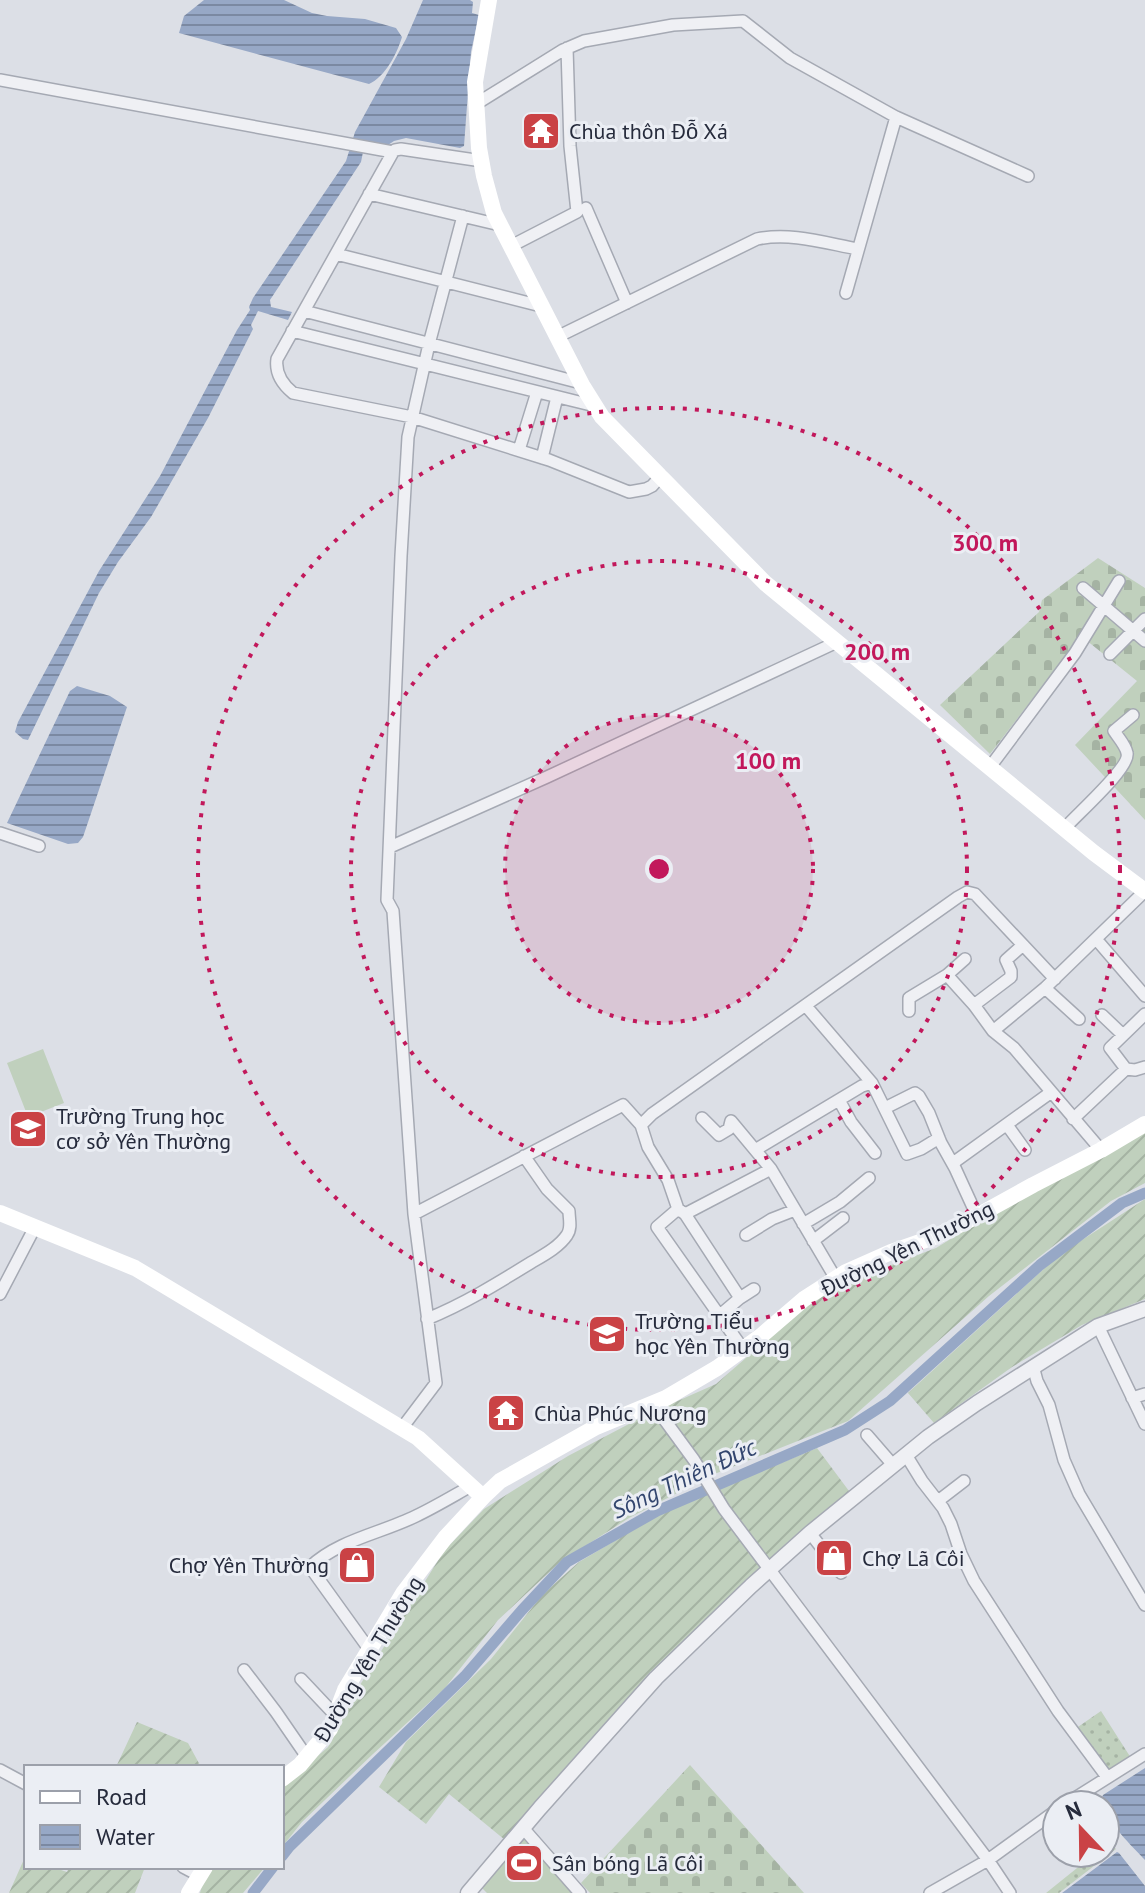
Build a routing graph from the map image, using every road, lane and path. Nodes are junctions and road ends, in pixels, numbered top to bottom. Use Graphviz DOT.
graph roads {
  1 [pos="489,0"];
  2 [pos="567,48"];
  3 [pos="0,80"];
  4 [pos="476,104"];
  5 [pos="896,117"];
  6 [pos="393,152"];
  7 [pos="482,161"];
  8 [pos="1028,176"];
  9 [pos="369,194"];
  10 [pos="586,208"];
  11 [pos="463,216"];
  12 [pos="500,225"];
  13 [pos="511,246"];
  14 [pos="858,249"];
  15 [pos="336,254"];
  16 [pos="446,282"];
  17 [pos="846,293"];
  18 [pos="627,303"];
  19 [pos="541,306"];
  20 [pos="304,311"];
  21 [pos="292,331"];
  22 [pos="557,337"];
  23 [pos="429,344"];
  24 [pos="424,365"];
  25 [pos="581,383"];
  26 [pos="537,392"];
  27 [pos="557,397"];
  28 [pos="595,406"];
  29 [pos="412,417"];
  30 [pos="519,450"];
  31 [pos="542,458"];
  32 [pos="661,476"];
  33 [pos="1119,581"];
  34 [pos="1083,588"];
  35 [pos="1104,607"];
  36 [pos="1145,619"];
  37 [pos="1132,631"];
  38 [pos="1145,641"];
  39 [pos="837,642"];
  40 [pos="1110,654"];
  41 [pos="1133,715"];
  42 [pos="990,767"];
  43 [pos="1069,823"];
  44 [pos="0,833"];
  45 [pos="39,846"];
  46 [pos="390,847"];
  47 [pos="1145,891"];
  48 [pos="1096,939"];
  49 [pos="1023,945"];
  50 [pos="965,959"];
  51 [pos="947,975"];
  52 [pos="1055,979"];
  53 [pos="1045,988"];
  54 [pos="1145,996"];
  55 [pos="974,1005"];
  56 [pos="806,1006"];
  57 [pos="909,1011"];
  58 [pos="1145,1014"];
  59 [pos="1102,1015"];
  60 [pos="1079,1019"];
  61 [pos="993,1031"];
  62 [pos="1123,1035"];
  63 [pos="1145,1067"];
  64 [pos="1126,1069"];
  65 [pos="872,1083"];
  66 [pos="1050,1093"];
  67 [pos="839,1100"];
  68 [pos="885,1108"];
  69 [pos="702,1118"];
  70 [pos="1073,1119"];
  71 [pos="1145,1124"];
  72 [pos="641,1125"];
  73 [pos="1007,1125"];
  74 [pos="939,1138"];
  75 [pos="755,1150"];
  76 [pos="1025,1150"];
  77 [pos="1101,1150"];
  78 [pos="875,1153"];
  79 [pos="524,1156"];
  80 [pos="953,1163"];
  81 [pos="771,1169"];
  82 [pos="869,1178"];
  83 [pos="795,1210"];
  84 [pos="682,1212"];
  85 [pos="0,1213"];
  86 [pos="414,1214"];
  87 [pos="977,1216"];
  88 [pos="843,1218"];
  89 [pos="803,1224"];
  90 [pos="35,1227"];
  91 [pos="746,1235"];
  92 [pos="813,1241"];
  93 [pos="836,1279"];
  94 [pos="754,1289"];
  95 [pos="0,1294"];
  96 [pos="740,1298"];
  97 [pos="1145,1309"];
  98 [pos="720,1315"];
  99 [pos="427,1319"];
  100 [pos="1098,1326"];
  101 [pos="743,1349"];
  102 [pos="1033,1366"];
  103 [pos="1145,1394"];
  104 [pos="1132,1398"];
  105 [pos="653,1404"];
  106 [pos="1145,1424"];
  107 [pos="402,1428"];
  108 [pos="867,1435"];
  109 [pos="906,1455"];
  110 [pos="893,1465"];
  111 [pos="964,1481"];
  112 [pos="477,1491"];
  113 [pos="938,1501"];
  114 [pos="810,1533"];
  115 [pos="769,1570"];
  116 [pos="841,1573"];
  117 [pos="1145,1605"];
  118 [pos="369,1649"];
  119 [pos="244,1670"];
  120 [pos="301,1679"];
  121 [pos="335,1715"];
  122 [pos="1145,1754"];
  123 [pos="307,1757"];
  124 [pos="0,1770"];
  125 [pos="284,1777"];
  126 [pos="1107,1777"];
  127 [pos="24,1783"];
  128 [pos="1089,1789"];
  129 [pos="1041,1822"];
  130 [pos="523,1828"];
  131 [pos="988,1860"];
  132 [pos="202,1871"];
  133 [pos="189,1893"];
  134 [pos="468,1893"];
  135 [pos="580,1893"];
  136 [pos="930,1893"];
  137 [pos="1010,1893"];
  1 -- 4 [label="main road"];
  2 -- 4 [label="street"];
  2 -- 5 [label="street"];
  2 -- 13 [label="street"];
  3 -- 6 [label="street"];
  4 -- 7 [label="main road"];
  5 -- 8 [label="street"];
  5 -- 14 [label="street"];
  6 -- 7 [label="street"];
  6 -- 9 [label="street"];
  7 -- 12 [label="main road"];
  9 -- 11 [label="street"];
  9 -- 15 [label="street"];
  10 -- 18 [label="street"];
  11 -- 12 [label="street"];
  11 -- 16 [label="street"];
  12 -- 13 [label="main road"];
  13 -- 19 [label="main road"];
  14 -- 17 [label="street"];
  14 -- 18 [label="street"];
  15 -- 16 [label="street"];
  15 -- 20 [label="street"];
  16 -- 19 [label="street"];
  16 -- 23 [label="street"];
  18 -- 22 [label="street"];
  19 -- 22 [label="main road"];
  20 -- 21 [label="street"];
  20 -- 23 [label="street"];
  21 -- 24 [label="street"];
  21 -- 29 [label="street"];
  22 -- 25 [label="main road"];
  23 -- 24 [label="street"];
  23 -- 25 [label="street"];
  24 -- 26 [label="street"];
  24 -- 29 [label="street"];
  25 -- 28 [label="main road"];
  26 -- 27 [label="street"];
  26 -- 30 [label="street"];
  27 -- 28 [label="street"];
  27 -- 31 [label="street"];
  28 -- 32 [label="main road"];
  29 -- 30 [label="street"];
  29 -- 46 [label="street"];
  30 -- 31 [label="street"];
  31 -- 32 [label="street"];
  32 -- 39 [label="main road"];
  33 -- 35 [label="street"];
  34 -- 35 [label="street"];
  35 -- 37 [label="street"];
  35 -- 42 [label="street"];
  36 -- 37 [label="street"];
  37 -- 38 [label="street"];
  37 -- 40 [label="street"];
  39 -- 42 [label="main road"];
  39 -- 46 [label="street"];
  41 -- 43 [label="street"];
  42 -- 43 [label="main road"];
  43 -- 47 [label="main road"];
  44 -- 45 [label="street"];
  46 -- 86 [label="street"];
  47 -- 48 [label="street"];
  48 -- 52 [label="street"];
  48 -- 54 [label="street"];
  49 -- 52 [label="street"];
  49 -- 55 [label="street"];
  49 -- 56 [label="street"];
  50 -- 51 [label="street"];
  51 -- 55 [label="street"];
  51 -- 57 [label="street"];
  52 -- 53 [label="street"];
  53 -- 60 [label="street"];
  53 -- 61 [label="street"];
  55 -- 61 [label="street"];
  56 -- 65 [label="street"];
  56 -- 72 [label="street"];
  58 -- 62 [label="street"];
  59 -- 62 [label="street"];
  61 -- 66 [label="street"];
  62 -- 64 [label="street"];
  63 -- 64 [label="street"];
  64 -- 70 [label="street"];
  65 -- 67 [label="street"];
  65 -- 68 [label="street"];
  66 -- 70 [label="street"];
  66 -- 73 [label="street"];
  67 -- 75 [label="street"];
  67 -- 78 [label="street"];
  68 -- 74 [label="street"];
  68 -- 74 [label="street"];
  69 -- 75 [label="street"];
  70 -- 77 [label="street"];
  71 -- 77 [label="main road, Đường Yên Thường"];
  72 -- 79 [label="street"];
  72 -- 84 [label="street"];
  73 -- 76 [label="street"];
  73 -- 80 [label="street"];
  74 -- 80 [label="street"];
  75 -- 81 [label="street"];
  77 -- 87 [label="main road, Đường Yên Thường"];
  79 -- 86 [label="street"];
  79 -- 99 [label="street"];
  80 -- 87 [label="street"];
  81 -- 83 [label="street"];
  81 -- 84 [label="street"];
  82 -- 89 [label="street"];
  83 -- 89 [label="street"];
  83 -- 91 [label="street"];
  84 -- 96 [label="street"];
  84 -- 98 [label="street"];
  85 -- 90 [label="main road"];
  86 -- 99 [label="street"];
  87 -- 93 [label="main road, Đường Yên Thường"];
  88 -- 92 [label="street"];
  89 -- 92 [label="street"];
  90 -- 95 [label="street"];
  90 -- 107 [label="main road"];
  92 -- 93 [label="street"];
  93 -- 101 [label="main road, Đường Yên Thường"];
  94 -- 96 [label="street"];
  96 -- 98 [label="street"];
  97 -- 100 [label="street"];
  98 -- 101 [label="street"];
  99 -- 107 [label="street"];
  100 -- 102 [label="street"];
  100 -- 104 [label="street"];
  101 -- 105 [label="main road, Đường Yên Thường"];
  102 -- 109 [label="street"];
  102 -- 117 [label="street"];
  103 -- 104 [label="street"];
  104 -- 106 [label="street"];
  105 -- 112 [label="main road, Đường Yên Thường"];
  105 -- 115 [label="street"];
  107 -- 112 [label="main road"];
  108 -- 110 [label="street"];
  109 -- 110 [label="street"];
  109 -- 113 [label="street"];
  110 -- 114 [label="street"];
  111 -- 113 [label="street"];
  112 -- 118 [label="main road, Đường Yên Thường"];
  112 -- 118 [label="street"];
  113 -- 126 [label="street"];
  114 -- 115 [label="street"];
  114 -- 116 [label="street"];
  115 -- 130 [label="street"];
  115 -- 131 [label="street"];
  118 -- 121 [label="main road, Đường Yên Thường"];
  119 -- 123 [label="street"];
  120 -- 121 [label="street"];
  121 -- 123 [label="main road, Đường Yên Thường"];
  122 -- 126 [label="street"];
  123 -- 125 [label="main road, Đường Yên Thường"];
  124 -- 127 [label="street"];
  126 -- 128 [label="street"];
  129 -- 131 [label="street"];
  130 -- 134 [label="street"];
  130 -- 135 [label="street"];
  131 -- 136 [label="street"];
  131 -- 137 [label="street"];
  132 -- 133 [label="main road"];
}
